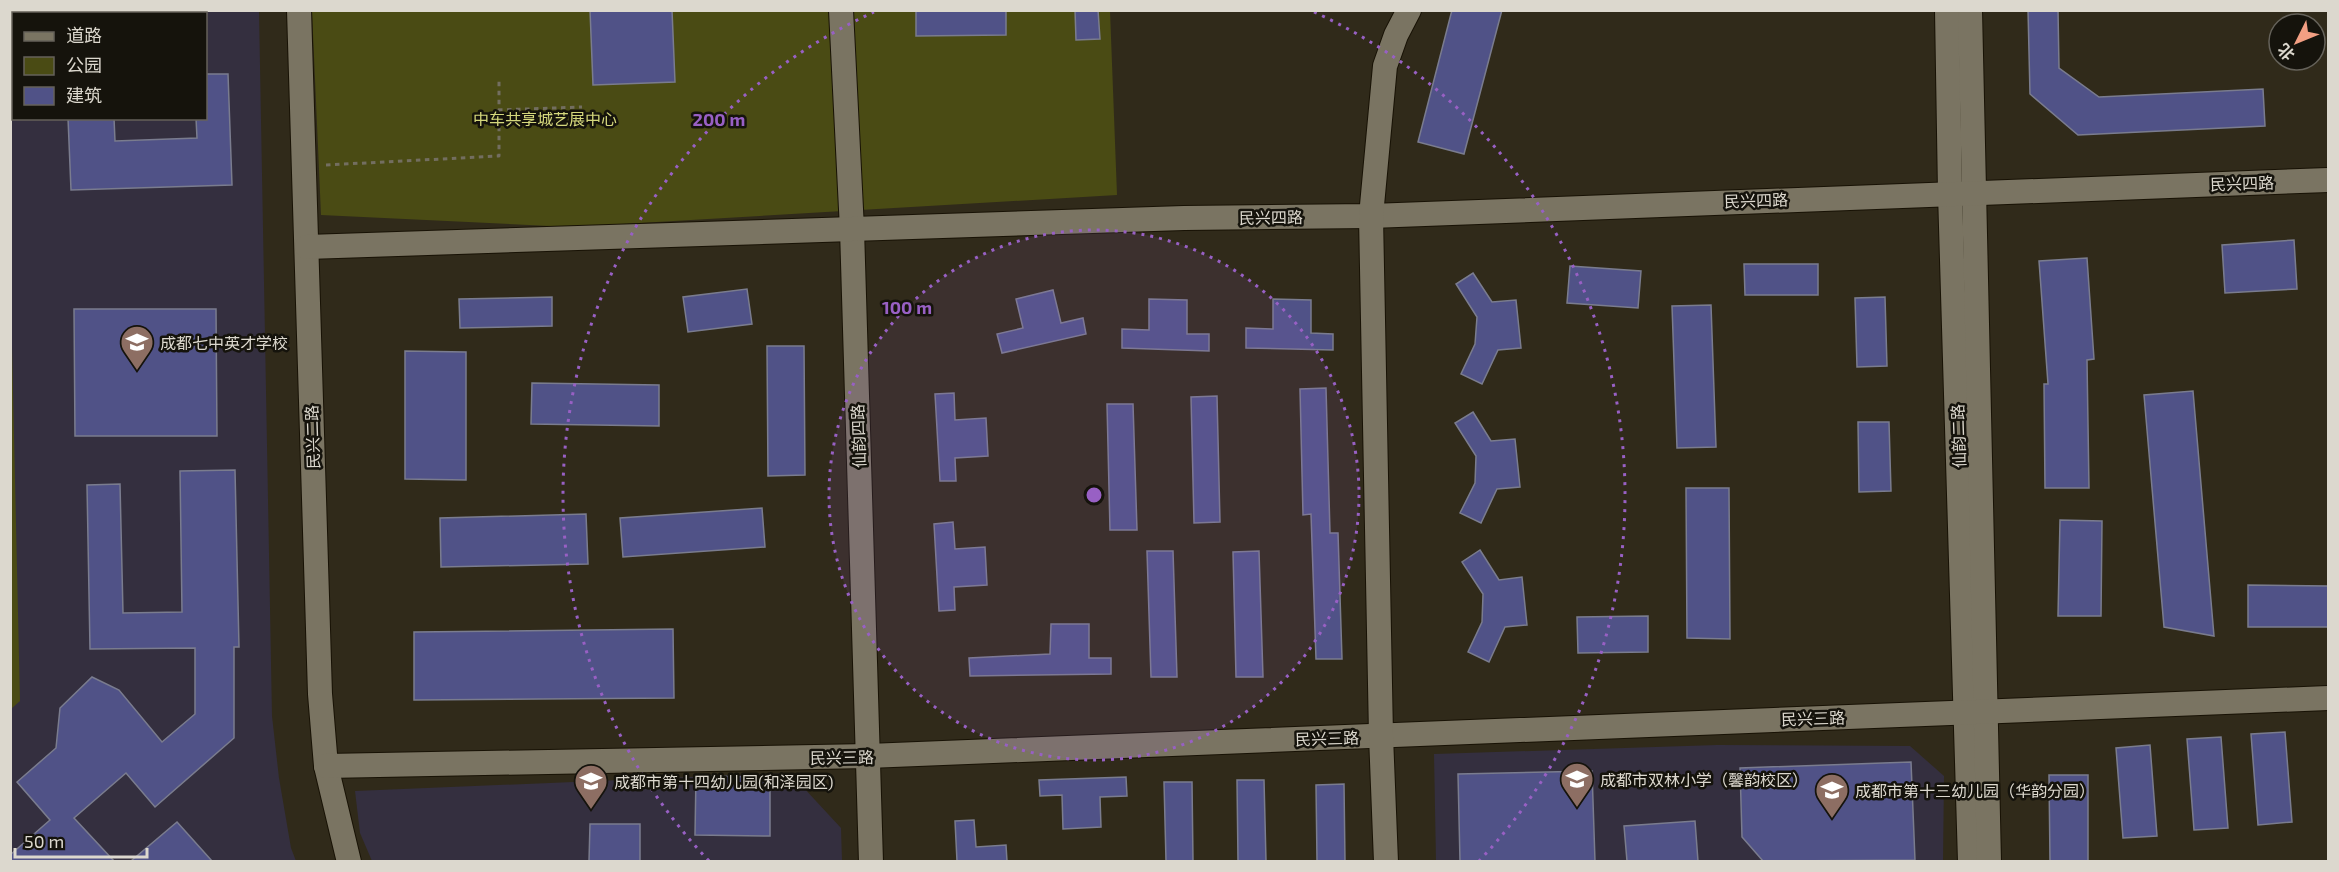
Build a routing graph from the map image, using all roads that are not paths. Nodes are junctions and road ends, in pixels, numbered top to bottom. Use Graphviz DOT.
graph roads {
  1 [pos="299,10"];
  2 [pos="841,10"];
  3 [pos="1409,10"];
  4 [pos="1947,10"];
  5 [pos="1970,10"];
  6 [pos="2328,180"];
  7 [pos="1962,192"];
  8 [pos="1371,216"];
  9 [pos="852,229"];
  10 [pos="307,248"];
  11 [pos="2328,698"];
  12 [pos="1975,712"];
  13 [pos="1381,736"];
  14 [pos="868,756"];
  15 [pos="326,766"];
  16 [pos="349,861"];
  17 [pos="871,861"];
  18 [pos="1386,861"];
  19 [pos="1970,861"];
  20 [pos="1989,861"];
  1 -- 10 [label="street, 民兴二路"];
  2 -- 9 [label="street, 仙韵四路"];
  3 -- 8 [label="street"];
  4 -- 7 [label="street, 仙韵二路"];
  5 -- 7 [label="street, 仙韵二路"];
  6 -- 7 [label="street, 民兴四路"];
  7 -- 8 [label="street, 民兴四路"];
  7 -- 12 [label="street, 仙韵二路"];
  8 -- 9 [label="street, 民兴四路"];
  8 -- 13 [label="street"];
  9 -- 10 [label="street, 民兴四路"];
  9 -- 14 [label="street, 仙韵四路"];
  10 -- 15 [label="street, 民兴二路"];
  11 -- 12 [label="street, 民兴三路"];
  12 -- 13 [label="street, 民兴三路"];
  12 -- 19 [label="street, 仙韵二路"];
  12 -- 20 [label="street, 仙韵二路"];
  13 -- 14 [label="street, 民兴三路"];
  13 -- 18 [label="street"];
  14 -- 15 [label="street, 民兴三路"];
  14 -- 17 [label="street, 仙韵四路"];
  15 -- 16 [label="street, 民兴二路"];
}
